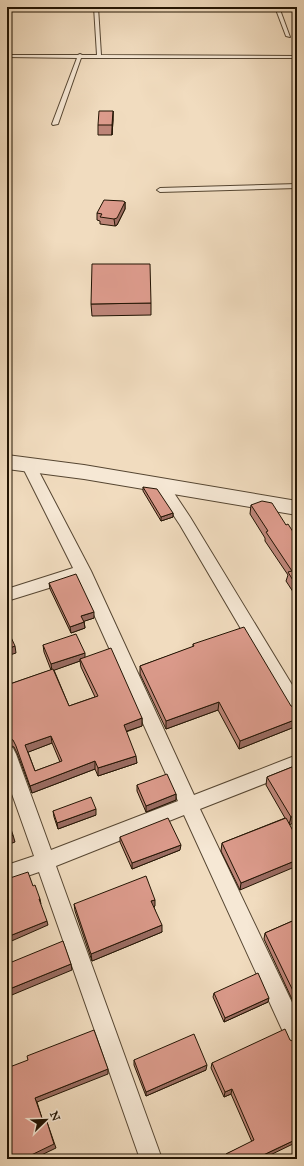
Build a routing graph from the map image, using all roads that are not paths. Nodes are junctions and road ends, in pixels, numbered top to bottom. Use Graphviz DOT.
graph roads {
  1 [pos="96,7"];
  2 [pos="277,7"];
  3 [pos="288,36"];
  4 [pos="7,56"];
  5 [pos="80,56"];
  6 [pos="99,56"];
  7 [pos="297,57"];
  8 [pos="55,124"];
  9 [pos="297,186"];
  10 [pos="160,190"];
  11 [pos="7,462"];
  12 [pos="28,464"];
  13 [pos="161,485"];
  14 [pos="297,508"];
  15 [pos="83,571"];
  16 [pos="7,595"];
  17 [pos="297,709"];
  18 [pos="7,754"];
  19 [pos="297,763"];
  20 [pos="189,806"];
  21 [pos="45,861"];
  22 [pos="7,874"];
  23 [pos="297,1037"];
  24 [pos="151,1159"];
  1 -- 6 [label="lane"];
  2 -- 3 [label="lane"];
  4 -- 5 [label="lane"];
  5 -- 6 [label="lane"];
  5 -- 8 [label="lane"];
  6 -- 7 [label="lane"];
  9 -- 10 [label="lane"];
  11 -- 12 [label="street"];
  12 -- 13 [label="street"];
  12 -- 15 [label="street"];
  13 -- 14 [label="street"];
  13 -- 17 [label="street"];
  15 -- 16 [label="street"];
  15 -- 20 [label="street"];
  18 -- 21 [label="street"];
  19 -- 20 [label="street"];
  20 -- 21 [label="street"];
  20 -- 23 [label="street"];
  21 -- 22 [label="street"];
  21 -- 24 [label="street"];
}
